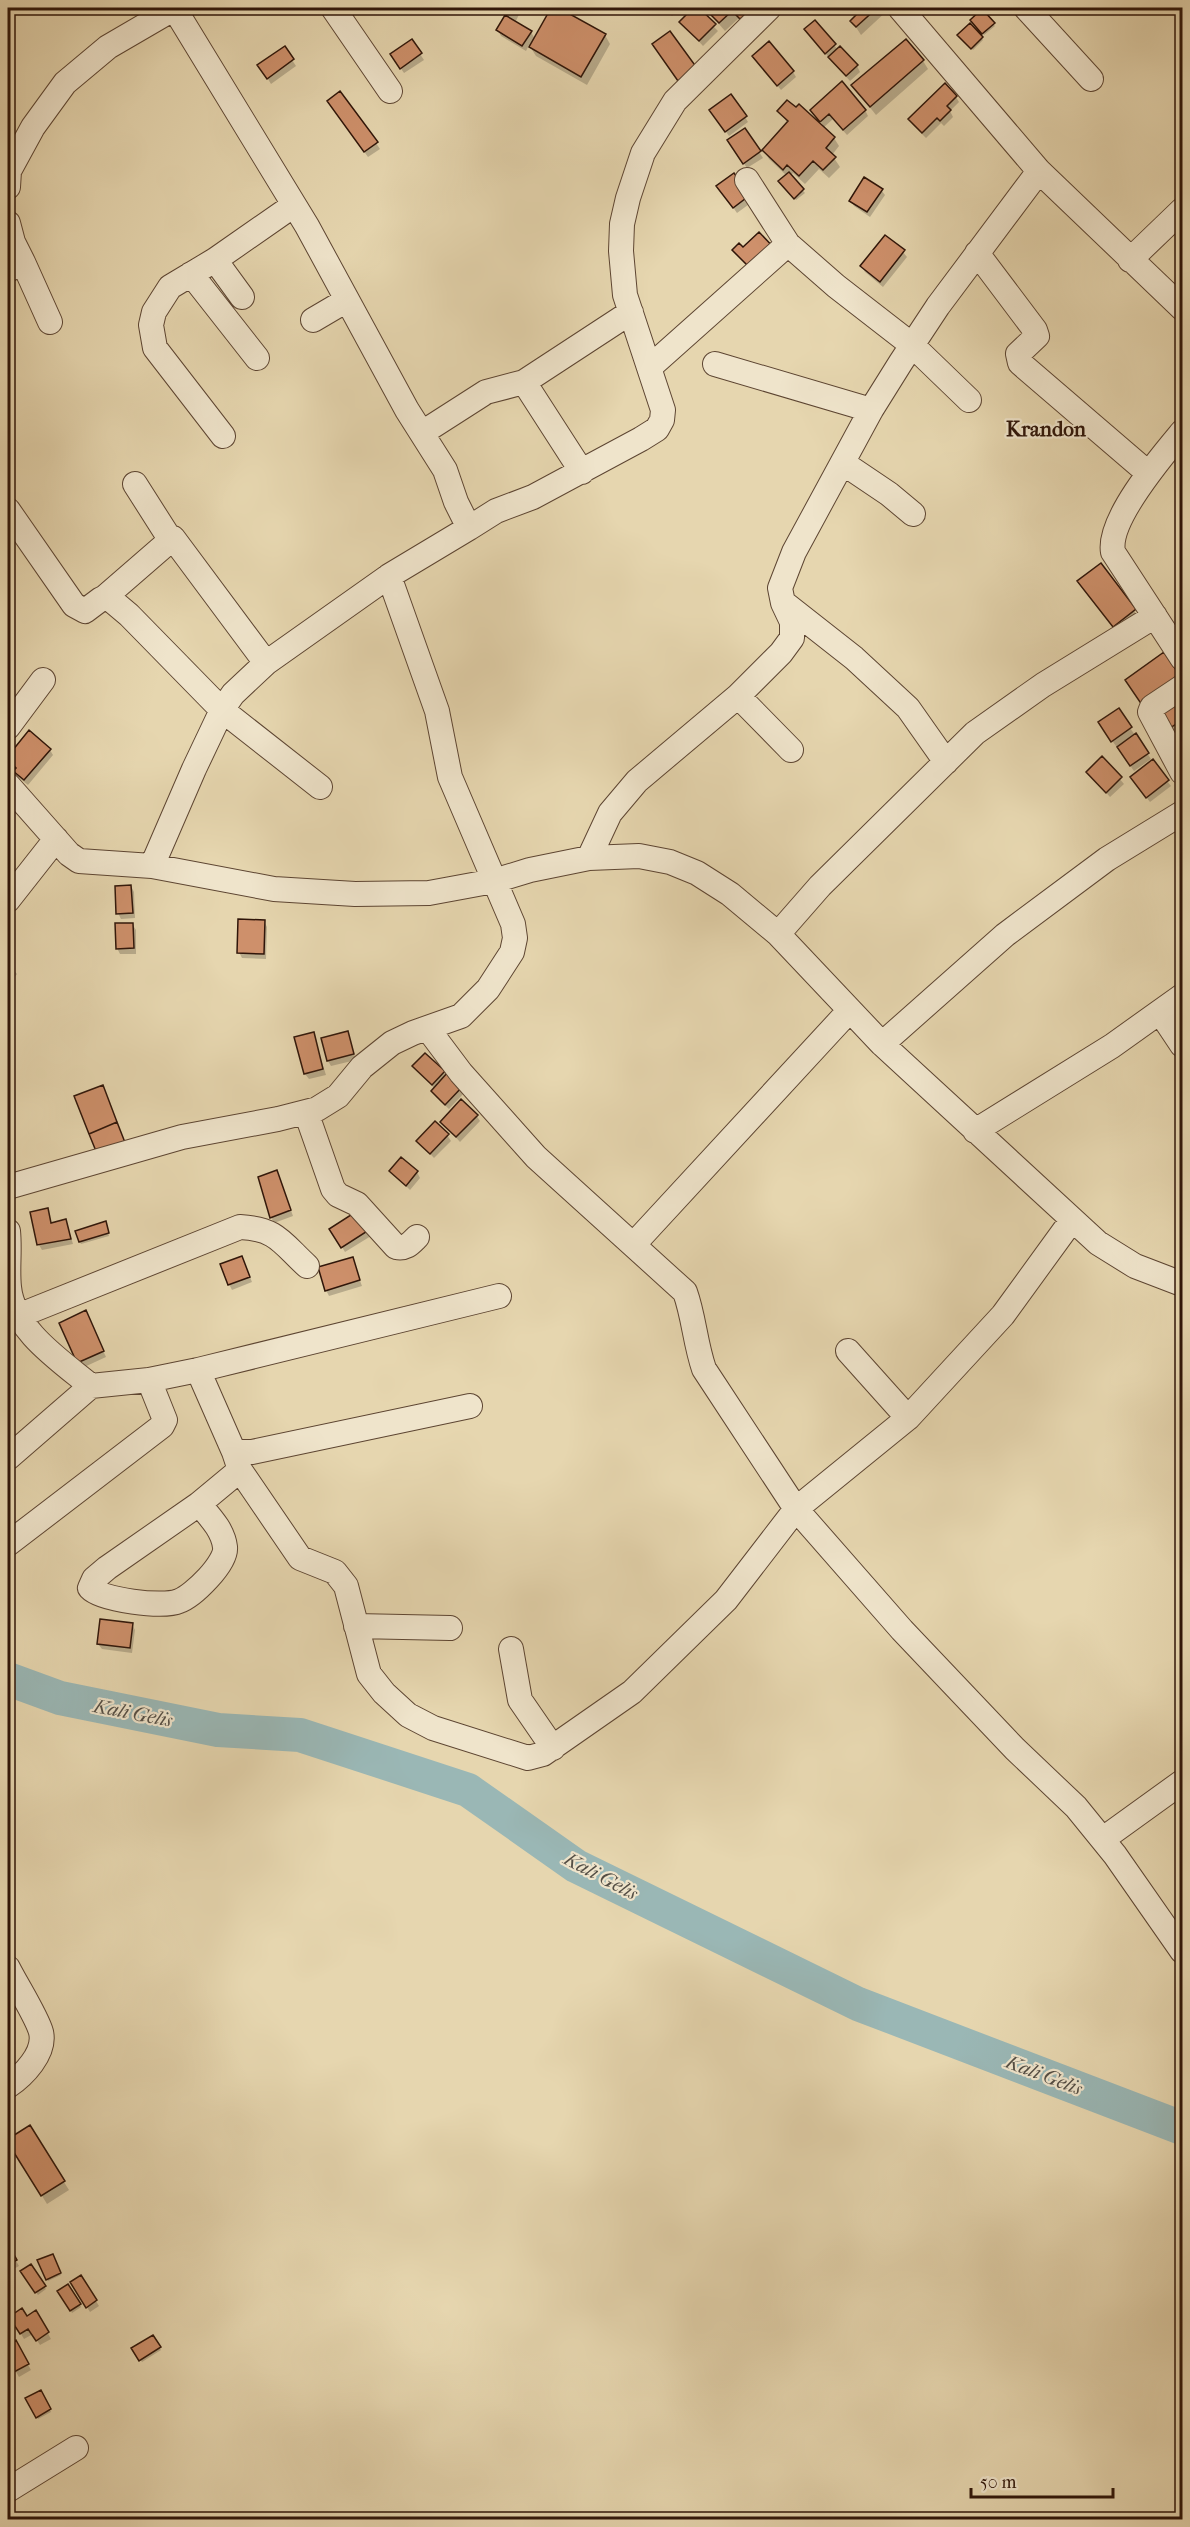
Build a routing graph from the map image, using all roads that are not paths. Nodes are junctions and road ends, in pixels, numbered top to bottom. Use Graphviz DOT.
graph roads {
  1 [pos="174,8"];
  2 [pos="333,8"];
  3 [pos="769,8"];
  4 [pos="900,8"];
  5 [pos="1026,8"];
  6 [pos="1091,79"];
  7 [pos="390,91"];
  8 [pos="1039,171"];
  9 [pos="747,180"];
  10 [pos="8,187"];
  11 [pos="294,205"];
  12 [pos="1182,210"];
  13 [pos="8,223"];
  14 [pos="788,244"];
  15 [pos="977,253"];
  16 [pos="215,260"];
  17 [pos="1130,260"];
  18 [pos="15,266"];
  19 [pos="191,274"];
  20 [pos="242,297"];
  21 [pos="347,300"];
  22 [pos="1182,308"];
  23 [pos="631,312"];
  24 [pos="313,320"];
  25 [pos="50,322"];
  26 [pos="912,345"];
  27 [pos="257,358"];
  28 [pos="715,364"];
  29 [pos="650,367"];
  30 [pos="524,382"];
  31 [pos="969,400"];
  32 [pos="871,411"];
  33 [pos="1182,432"];
  34 [pos="422,433"];
  35 [pos="223,436"];
  36 [pos="843,463"];
  37 [pos="582,472"];
  38 [pos="1148,473"];
  39 [pos="135,484"];
  40 [pos="8,510"];
  41 [pos="913,514"];
  42 [pos="469,528"];
  43 [pos="170,539"];
  44 [pos="389,576"];
  45 [pos="105,597"];
  46 [pos="783,603"];
  47 [pos="1155,616"];
  48 [pos="1182,658"];
  49 [pos="266,663"];
  50 [pos="43,680"];
  51 [pos="1182,687"];
  52 [pos="738,696"];
  53 [pos="222,710"];
  54 [pos="8,727"];
  55 [pos="791,750"];
  56 [pos="946,762"];
  57 [pos="1182,772"];
  58 [pos="8,785"];
  59 [pos="320,787"];
  60 [pos="1182,813"];
  61 [pos="56,839"];
  62 [pos="590,858"];
  63 [pos="152,866"];
  64 [pos="494,881"];
  65 [pos="8,900"];
  66 [pos="778,934"];
  67 [pos="1182,996"];
  68 [pos="849,1011"];
  69 [pos="1160,1012"];
  70 [pos="428,1029"];
  71 [pos="882,1044"];
  72 [pos="1182,1045"];
  73 [pos="306,1112"];
  74 [pos="975,1131"];
  75 [pos="8,1187"];
  76 [pos="1072,1220"];
  77 [pos="8,1231"];
  78 [pos="417,1237"];
  79 [pos="634,1244"];
  80 [pos="307,1266"];
  81 [pos="1182,1284"];
  82 [pos="499,1296"];
  83 [pos="18,1316"];
  84 [pos="848,1351"];
  85 [pos="198,1370"];
  86 [pos="149,1380"];
  87 [pos="91,1386"];
  88 [pos="470,1406"];
  89 [pos="908,1418"];
  90 [pos="8,1458"];
  91 [pos="237,1461"];
  92 [pos="199,1504"];
  93 [pos="796,1509"];
  94 [pos="8,1544"];
  95 [pos="356,1626"];
  96 [pos="450,1628"];
  97 [pos="511,1649"];
  98 [pos="553,1748"];
  99 [pos="1182,1782"];
  100 [pos="1102,1839"];
  101 [pos="1182,1951"];
  102 [pos="8,1968"];
  103 [pos="8,2086"];
  104 [pos="76,2448"];
  105 [pos="8,2490"];
  1 -- 10 [label="street"];
  1 -- 11 [label="street"];
  2 -- 7 [label="street"];
  3 -- 23 [label="street"];
  4 -- 8 [label="street"];
  5 -- 6 [label="street"];
  8 -- 15 [label="street"];
  8 -- 17 [label="street"];
  9 -- 14 [label="street"];
  11 -- 16 [label="street"];
  11 -- 21 [label="street"];
  12 -- 17 [label="street"];
  13 -- 18 [label="street"];
  14 -- 26 [label="street"];
  14 -- 29 [label="street"];
  15 -- 26 [label="street"];
  15 -- 38 [label="street"];
  16 -- 19 [label="street"];
  16 -- 20 [label="street"];
  17 -- 22 [label="street"];
  18 -- 25 [label="street"];
  19 -- 27 [label="street"];
  19 -- 35 [label="street"];
  21 -- 24 [label="street"];
  21 -- 34 [label="street"];
  23 -- 29 [label="street"];
  23 -- 30 [label="street"];
  26 -- 31 [label="street"];
  26 -- 32 [label="street"];
  28 -- 32 [label="street"];
  29 -- 37 [label="street"];
  30 -- 34 [label="street"];
  30 -- 37 [label="street"];
  32 -- 36 [label="street"];
  33 -- 38 [label="street"];
  34 -- 42 [label="street"];
  36 -- 41 [label="street"];
  36 -- 46 [label="street"];
  37 -- 42 [label="street"];
  38 -- 47 [label="street"];
  39 -- 43 [label="street"];
  40 -- 45 [label="street"];
  42 -- 44 [label="street"];
  43 -- 45 [label="street"];
  43 -- 49 [label="street"];
  44 -- 49 [label="street"];
  44 -- 64 [label="street"];
  45 -- 53 [label="street"];
  46 -- 52 [label="street"];
  46 -- 56 [label="street"];
  47 -- 48 [label="street"];
  47 -- 56 [label="street"];
  49 -- 53 [label="street"];
  50 -- 54 [label="street"];
  51 -- 57 [label="street"];
  52 -- 55 [label="street"];
  52 -- 62 [label="street"];
  53 -- 59 [label="street"];
  53 -- 63 [label="street"];
  56 -- 66 [label="street"];
  58 -- 61 [label="street"];
  60 -- 71 [label="street"];
  61 -- 63 [label="street"];
  61 -- 65 [label="street"];
  62 -- 64 [label="street"];
  62 -- 66 [label="street"];
  63 -- 64 [label="street"];
  64 -- 70 [label="street"];
  66 -- 68 [label="street"];
  67 -- 69 [label="street"];
  68 -- 71 [label="street"];
  68 -- 79 [label="street"];
  69 -- 72 [label="street"];
  69 -- 74 [label="street"];
  70 -- 73 [label="street"];
  70 -- 79 [label="street"];
  71 -- 74 [label="street"];
  73 -- 75 [label="street"];
  73 -- 78 [label="street"];
  74 -- 76 [label="street"];
  76 -- 81 [label="street"];
  76 -- 89 [label="street"];
  77 -- 83 [label="street"];
  79 -- 93 [label="street"];
  80 -- 83 [label="street"];
  82 -- 85 [label="street"];
  83 -- 87 [label="street"];
  84 -- 89 [label="street"];
  85 -- 86 [label="street"];
  85 -- 91 [label="street"];
  86 -- 87 [label="street"];
  86 -- 94 [label="street"];
  87 -- 90 [label="street"];
  88 -- 91 [label="street"];
  89 -- 93 [label="street"];
  91 -- 92 [label="street"];
  91 -- 95 [label="street"];
  92 -- 92 [label="street"];
  93 -- 98 [label="street"];
  93 -- 100 [label="street"];
  95 -- 96 [label="street"];
  95 -- 98 [label="street"];
  97 -- 98 [label="street"];
  99 -- 100 [label="street"];
  100 -- 101 [label="street"];
  102 -- 103 [label="street"];
  104 -- 105 [label="street"];
}
